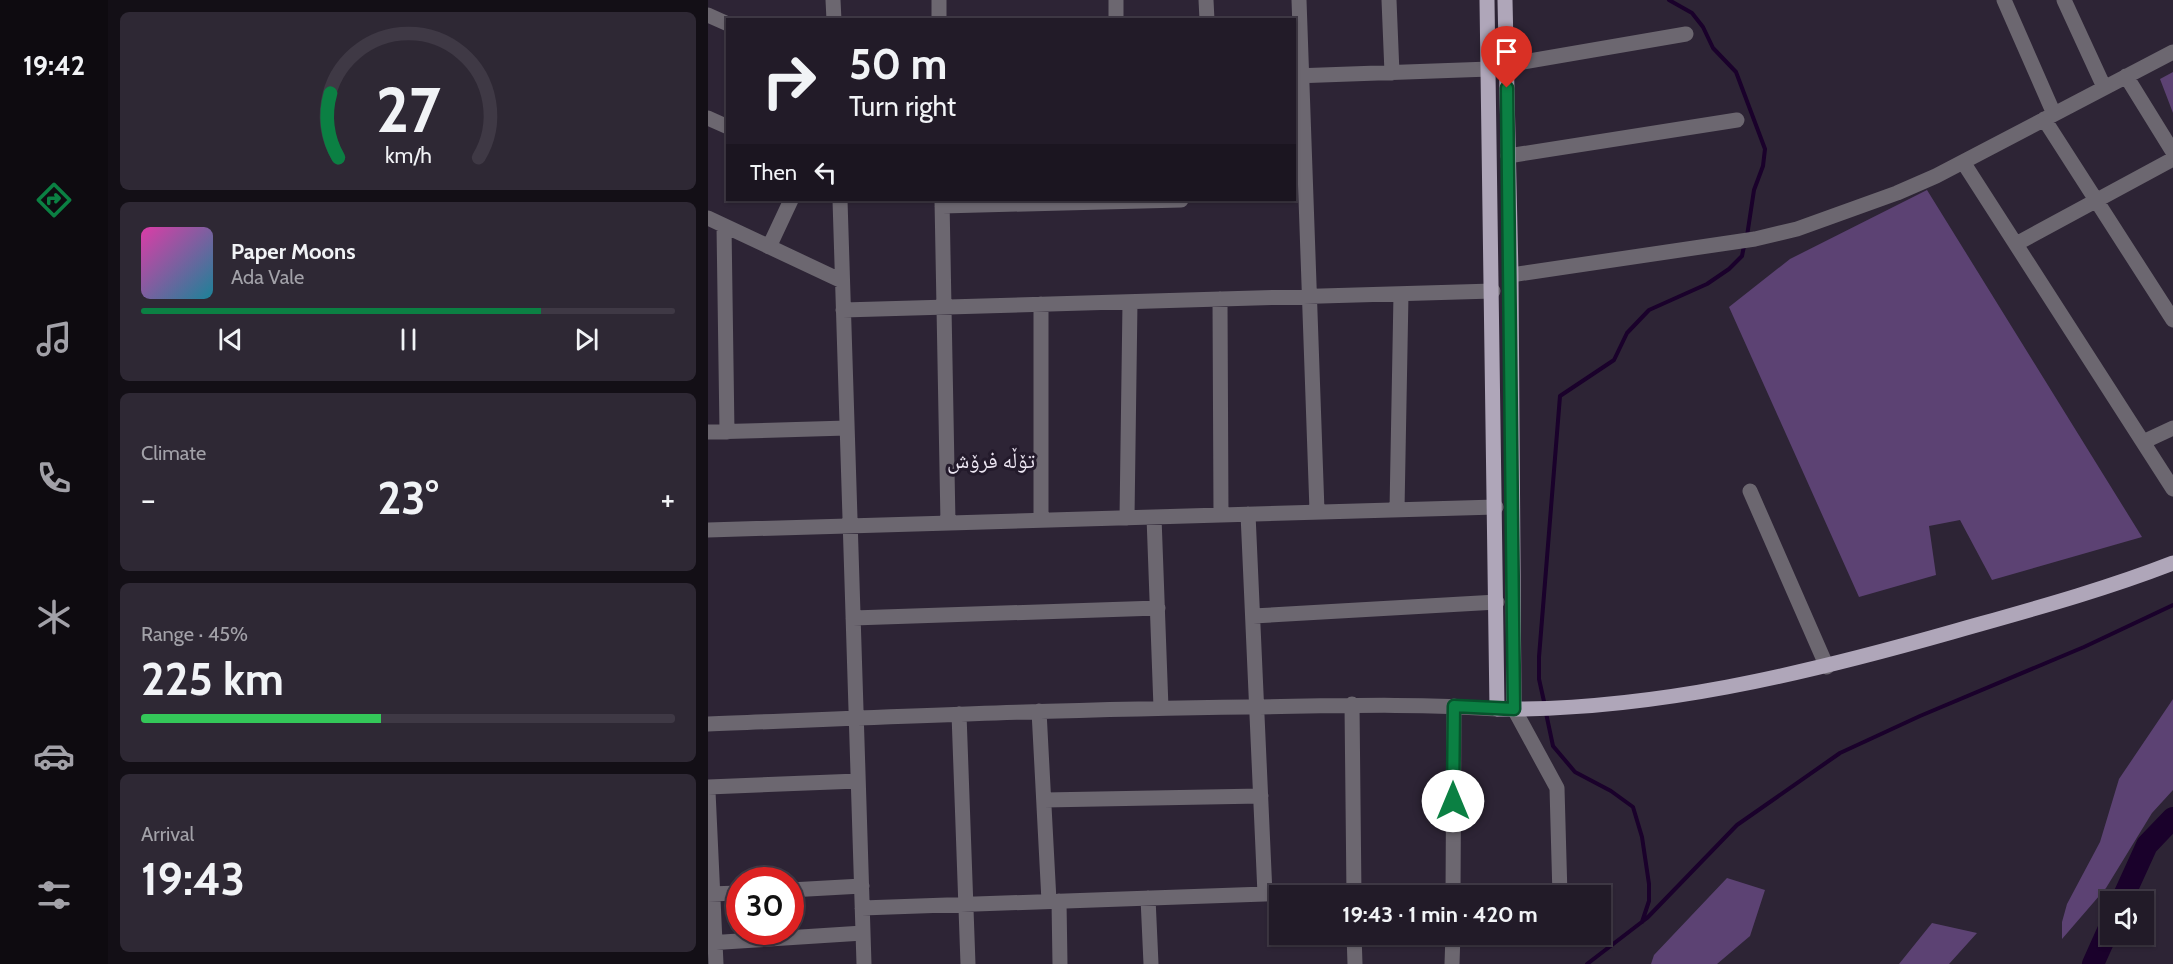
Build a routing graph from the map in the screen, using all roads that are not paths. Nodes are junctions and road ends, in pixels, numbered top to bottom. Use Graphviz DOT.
graph roads {
  1 [pos="833,0"];
  2 [pos="939,0"];
  3 [pos="1116,0"];
  4 [pos="1206,0"];
  5 [pos="1299,0"];
  6 [pos="1389,0"];
  7 [pos="1487,0"];
  8 [pos="1505,0"];
  9 [pos="2004,0"];
  10 [pos="2064,0"];
  11 [pos="708,15"];
  12 [pos="834,18"];
  13 [pos="939,18"];
  14 [pos="1116,18"];
  15 [pos="1207,18"];
  16 [pos="726,23"];
  17 [pos="1686,34"];
  18 [pos="2173,52"];
  19 [pos="1506,65"];
  20 [pos="1490,69"];
  21 [pos="1392,73"];
  22 [pos="1298,76"];
  23 [pos="2126,76"];
  24 [pos="2104,87"];
  25 [pos="2049,116"];
  26 [pos="708,118"];
  27 [pos="1737,120"];
  28 [pos="726,126"];
  29 [pos="2173,153"];
  30 [pos="1508,156"];
  31 [pos="2173,159"];
  32 [pos="1963,162"];
  33 [pos="1300,196"];
  34 [pos="2097,200"];
  35 [pos="791,201"];
  36 [pos="840,201"];
  37 [pos="1090,201"];
  38 [pos="942,203"];
  39 [pos="708,218"];
  40 [pos="724,226"];
  41 [pos="2016,244"];
  42 [pos="770,247"];
  43 [pos="1511,275"];
  44 [pos="842,281"];
  45 [pos="1493,291"];
  46 [pos="1401,294"];
  47 [pos="1310,297"];
  48 [pos="1220,299"];
  49 [pos="1130,302"];
  50 [pos="1041,304"];
  51 [pos="943,307"];
  52 [pos="843,310"];
  53 [pos="2173,320"];
  54 [pos="847,428"];
  55 [pos="2173,428"];
  56 [pos="708,432"];
  57 [pos="727,432"];
  58 [pos="2143,442"];
  59 [pos="2173,489"];
  60 [pos="1750,491"];
  61 [pos="1496,507"];
  62 [pos="1397,510"];
  63 [pos="1317,511"];
  64 [pos="1248,514"];
  65 [pos="1221,515"];
  66 [pos="1154,517"];
  67 [pos="1127,518"];
  68 [pos="1041,520"];
  69 [pos="948,523"];
  70 [pos="850,526"];
  71 [pos="708,530"];
  72 [pos="2173,563"];
  73 [pos="1158,608"];
  74 [pos="1497,609"];
  75 [pos="1252,616"];
  76 [pos="1513,616"];
  77 [pos="853,618"];
  78 [pos="1827,667"];
  79 [pos="1352,704"];
  80 [pos="1258,706"];
  81 [pos="1454,706"];
  82 [pos="1161,708"];
  83 [pos="1497,709"];
  84 [pos="1514,709"];
  85 [pos="1040,711"];
  86 [pos="959,714"];
  87 [pos="856,718"];
  88 [pos="708,724"];
  89 [pos="858,781"];
  90 [pos="708,789"];
  91 [pos="1262,796"];
  92 [pos="1044,801"];
  93 [pos="1354,885"];
  94 [pos="1453,885"];
  95 [pos="1560,885"];
  96 [pos="862,886"];
  97 [pos="804,889"];
  98 [pos="726,893"];
  99 [pos="711,894"];
  100 [pos="1265,894"];
  101 [pos="1269,894"];
  102 [pos="1148,898"];
  103 [pos="1054,901"];
  104 [pos="965,904"];
  105 [pos="862,908"];
  106 [pos="863,933"];
  107 [pos="712,943"];
  108 [pos="1354,945"];
  109 [pos="1453,945"];
  110 [pos="716,964"];
  111 [pos="864,964"];
  112 [pos="968,964"];
  113 [pos="1060,964"];
  114 [pos="1150,964"];
  115 [pos="1355,964"];
  116 [pos="1452,964"];
  1 -- 12 [label="street"];
  2 -- 13 [label="street"];
  3 -- 14 [label="street"];
  4 -- 15 [label="street"];
  5 -- 22 [label="street"];
  6 -- 21 [label="street"];
  7 -- 20 [label="main road"];
  8 -- 19 [label="main road"];
  9 -- 25 [label="street"];
  10 -- 24 [label="street"];
  11 -- 16 [label="street"];
  17 -- 19 [label="street"];
  18 -- 23 [label="street"];
  19 -- 30 [label="main road"];
  20 -- 21 [label="street"];
  20 -- 45 [label="main road"];
  21 -- 22 [label="street"];
  22 -- 33 [label="street"];
  23 -- 24 [label="street"];
  23 -- 29 [label="street"];
  24 -- 25 [label="street"];
  25 -- 32 [label="street"];
  25 -- 34 [label="street"];
  26 -- 28 [label="street"];
  27 -- 30 [label="street"];
  30 -- 43 [label="main road"];
  31 -- 34 [label="street"];
  32 -- 41 [label="street"];
  32 -- 43 [label="street"];
  33 -- 47 [label="street"];
  34 -- 41 [label="street"];
  34 -- 53 [label="street"];
  35 -- 42 [label="street"];
  36 -- 44 [label="street"];
  37 -- 38 [label="street"];
  38 -- 51 [label="street"];
  39 -- 40 [label="street"];
  40 -- 42 [label="street"];
  40 -- 57 [label="street"];
  41 -- 58 [label="street"];
  42 -- 44 [label="street"];
  43 -- 76 [label="main road"];
  44 -- 52 [label="street"];
  45 -- 46 [label="street"];
  45 -- 61 [label="main road"];
  46 -- 47 [label="street"];
  46 -- 62 [label="street"];
  47 -- 48 [label="street"];
  47 -- 63 [label="street"];
  48 -- 49 [label="street"];
  48 -- 65 [label="street"];
  49 -- 50 [label="street"];
  49 -- 67 [label="street"];
  50 -- 51 [label="street"];
  50 -- 68 [label="street"];
  51 -- 52 [label="street"];
  51 -- 69 [label="street"];
  52 -- 54 [label="street"];
  54 -- 57 [label="street"];
  54 -- 70 [label="street"];
  55 -- 58 [label="street"];
  56 -- 57 [label="street"];
  58 -- 59 [label="street"];
  60 -- 78 [label="street"];
  61 -- 62 [label="street"];
  61 -- 74 [label="main road"];
  62 -- 63 [label="street"];
  63 -- 64 [label="street"];
  64 -- 65 [label="street"];
  64 -- 75 [label="street"];
  65 -- 66 [label="street"];
  66 -- 67 [label="street"];
  66 -- 73 [label="street"];
  67 -- 68 [label="street"];
  68 -- 69 [label="street"];
  69 -- 70 [label="street"];
  70 -- 71 [label="street"];
  70 -- 77 [label="street"];
  72 -- 78 [label="main road"];
  73 -- 77 [label="street"];
  73 -- 82 [label="street"];
  74 -- 75 [label="street"];
  74 -- 76 [label="main road"];
  74 -- 83 [label="main road"];
  75 -- 80 [label="street"];
  76 -- 84 [label="main road"];
  77 -- 87 [label="street"];
  78 -- 84 [label="main road"];
  79 -- 80 [label="street"];
  79 -- 81 [label="street"];
  79 -- 93 [label="street"];
  80 -- 82 [label="street"];
  80 -- 91 [label="street"];
  81 -- 83 [label="street"];
  81 -- 94 [label="street"];
  82 -- 85 [label="street"];
  83 -- 84 [label="main road"];
  84 -- 95 [label="street"];
  85 -- 86 [label="street"];
  85 -- 92 [label="street"];
  86 -- 87 [label="street"];
  86 -- 104 [label="street"];
  87 -- 88 [label="street"];
  87 -- 89 [label="street"];
  89 -- 90 [label="street"];
  89 -- 96 [label="street"];
  90 -- 99 [label="street"];
  91 -- 92 [label="street"];
  91 -- 100 [label="street"];
  92 -- 103 [label="street"];
  96 -- 97 [label="street"];
  96 -- 105 [label="street"];
  98 -- 99 [label="street"];
  99 -- 107 [label="street"];
  100 -- 101 [label="street"];
  100 -- 102 [label="street"];
  102 -- 103 [label="street"];
  102 -- 114 [label="street"];
  103 -- 104 [label="street"];
  103 -- 113 [label="street"];
  104 -- 105 [label="street"];
  104 -- 112 [label="street"];
  105 -- 106 [label="street"];
  106 -- 107 [label="street"];
  106 -- 111 [label="street"];
  107 -- 110 [label="street"];
  108 -- 115 [label="street"];
  109 -- 116 [label="street"];
}
